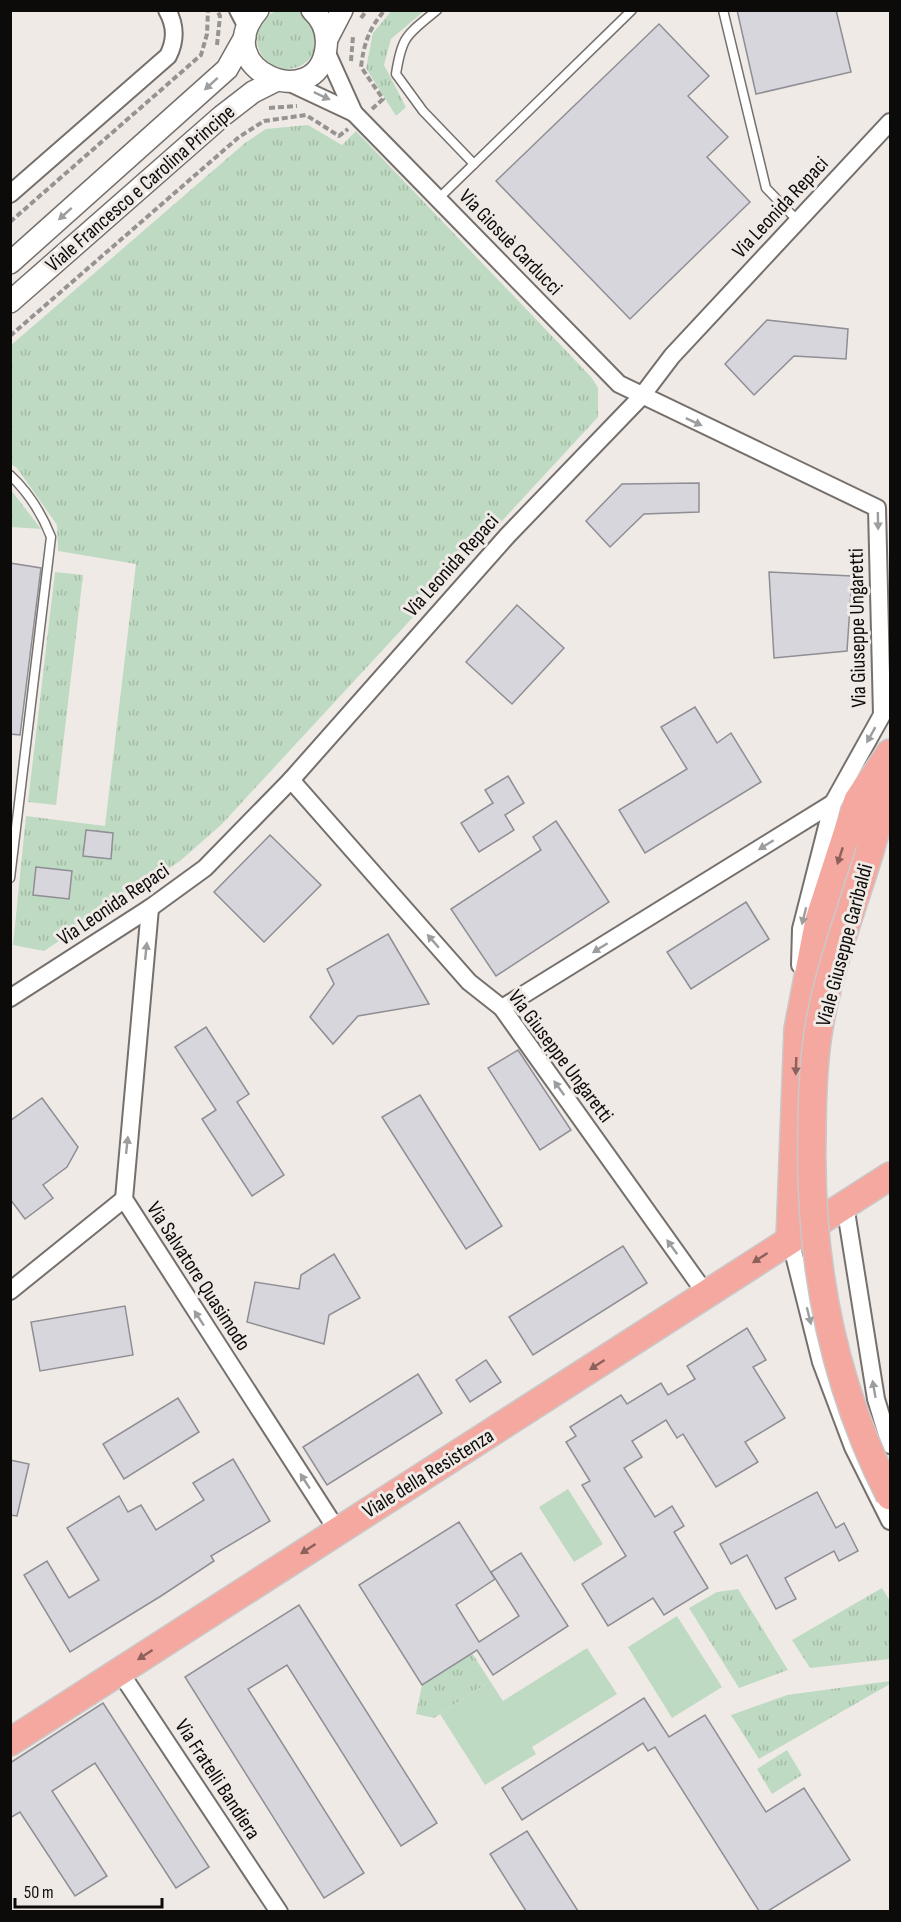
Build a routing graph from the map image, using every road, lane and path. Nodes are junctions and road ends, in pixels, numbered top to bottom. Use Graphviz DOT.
graph roads {
  1 [pos="167,10"];
  2 [pos="312,10"];
  3 [pos="367,10"];
  4 [pos="385,10"];
  5 [pos="436,10"];
  6 [pos="632,10"];
  7 [pos="723,10"];
  8 [pos="349,17"];
  9 [pos="247,21"];
  10 [pos="354,33"];
  11 [pos="326,45"];
  12 [pos="350,72"];
  13 [pos="281,82"];
  14 [pos="305,105"];
  15 [pos="266,108"];
  16 [pos="357,116"];
  17 [pos="891,122"];
  18 [pos="474,164"];
  19 [pos="10,194"];
  20 [pos="438,199"];
  21 [pos="797,220"];
  22 [pos="10,263"];
  23 [pos="10,302"];
  24 [pos="10,336"];
  25 [pos="641,397"];
  26 [pos="10,475"];
  27 [pos="891,753"];
  28 [pos="891,779"];
  29 [pos="291,780"];
  30 [pos="833,803"];
  31 [pos="10,878"];
  32 [pos="150,908"];
  33 [pos="10,998"];
  34 [pos="502,1008"];
  35 [pos="798,1029"];
  36 [pos="891,1176"];
  37 [pos="124,1199"];
  38 [pos="845,1205"];
  39 [pos="790,1239"];
  40 [pos="10,1291"];
  41 [pos="706,1294"];
  42 [pos="891,1445"];
  43 [pos="891,1496"];
  44 [pos="891,1521"];
  45 [pos="337,1530"];
  46 [pos="120,1672"];
  47 [pos="10,1742"];
  48 [pos="279,1911"];
  1 -- 19 [label="street"];
  2 -- 11 [label="street"];
  3 -- 8 [label="path"];
  4 -- 16 [label="path"];
  5 -- 18 [label="lane"];
  6 -- 18 [label="lane"];
  7 -- 21 [label="lane"];
  8 -- 11 [label="street, Viale Francesco e Carolina Principe"];
  9 -- 13 [label="street, Viale Francesco e Carolina Principe"];
  9 -- 22 [label="street, Viale Francesco e Carolina Principe, one-way"];
  10 -- 12 [label="path"];
  11 -- 13 [label="street, Viale Francesco e Carolina Principe"];
  11 -- 16 [label="street, Via Giosuè Carducci"];
  13 -- 16 [label="street, Via Giosuè Carducci, one-way"];
  13 -- 23 [label="street, Viale Francesco e Carolina Principe"];
  14 -- 15 [label="path"];
  16 -- 20 [label="street, Via Giosuè Carducci"];
  16 -- 24 [label="path"];
  17 -- 21 [label="street, Via Leonida Repaci"];
  18 -- 20 [label="lane"];
  20 -- 25 [label="street, Via Giosuè Carducci"];
  21 -- 25 [label="street, Via Leonida Repaci"];
  25 -- 29 [label="street, Via Leonida Repaci"];
  25 -- 30 [label="street, Via Giuseppe Ungaretti, one-way"];
  26 -- 31 [label="lane"];
  27 -- 35 [label="main road, one-way"];
  28 -- 43 [label="main road, Viale Giuseppe Garibaldi, bridge"];
  29 -- 32 [label="street, Via Leonida Repaci"];
  34 -- 29 [label="street, Via Giuseppe Ungaretti, one-way"];
  30 -- 34 [label="street, one-way"];
  30 -- 35 [label="street, Via Giuseppe Ungaretti, one-way"];
  32 -- 33 [label="street, Via Leonida Repaci"];
  37 -- 32 [label="street, Via Salvatore Quasimodo, one-way"];
  41 -- 34 [label="street, Via Giuseppe Ungaretti, one-way"];
  35 -- 39 [label="main road, one-way"];
  36 -- 38 [label="main road, Viale della Resistenza"];
  37 -- 40 [label="street"];
  45 -- 37 [label="street, Via Salvatore Quasimodo, one-way"];
  38 -- 39 [label="main road, Viale della Resistenza"];
  42 -- 38 [label="street, one-way"];
  39 -- 41 [label="main road, Viale della Resistenza, one-way"];
  39 -- 44 [label="street, one-way"];
  41 -- 45 [label="main road, Viale della Resistenza, one-way"];
  45 -- 46 [label="main road, Viale della Resistenza, one-way"];
  46 -- 47 [label="main road, Viale della Resistenza"];
  46 -- 48 [label="street, Via Fratelli Bandiera"];
}
